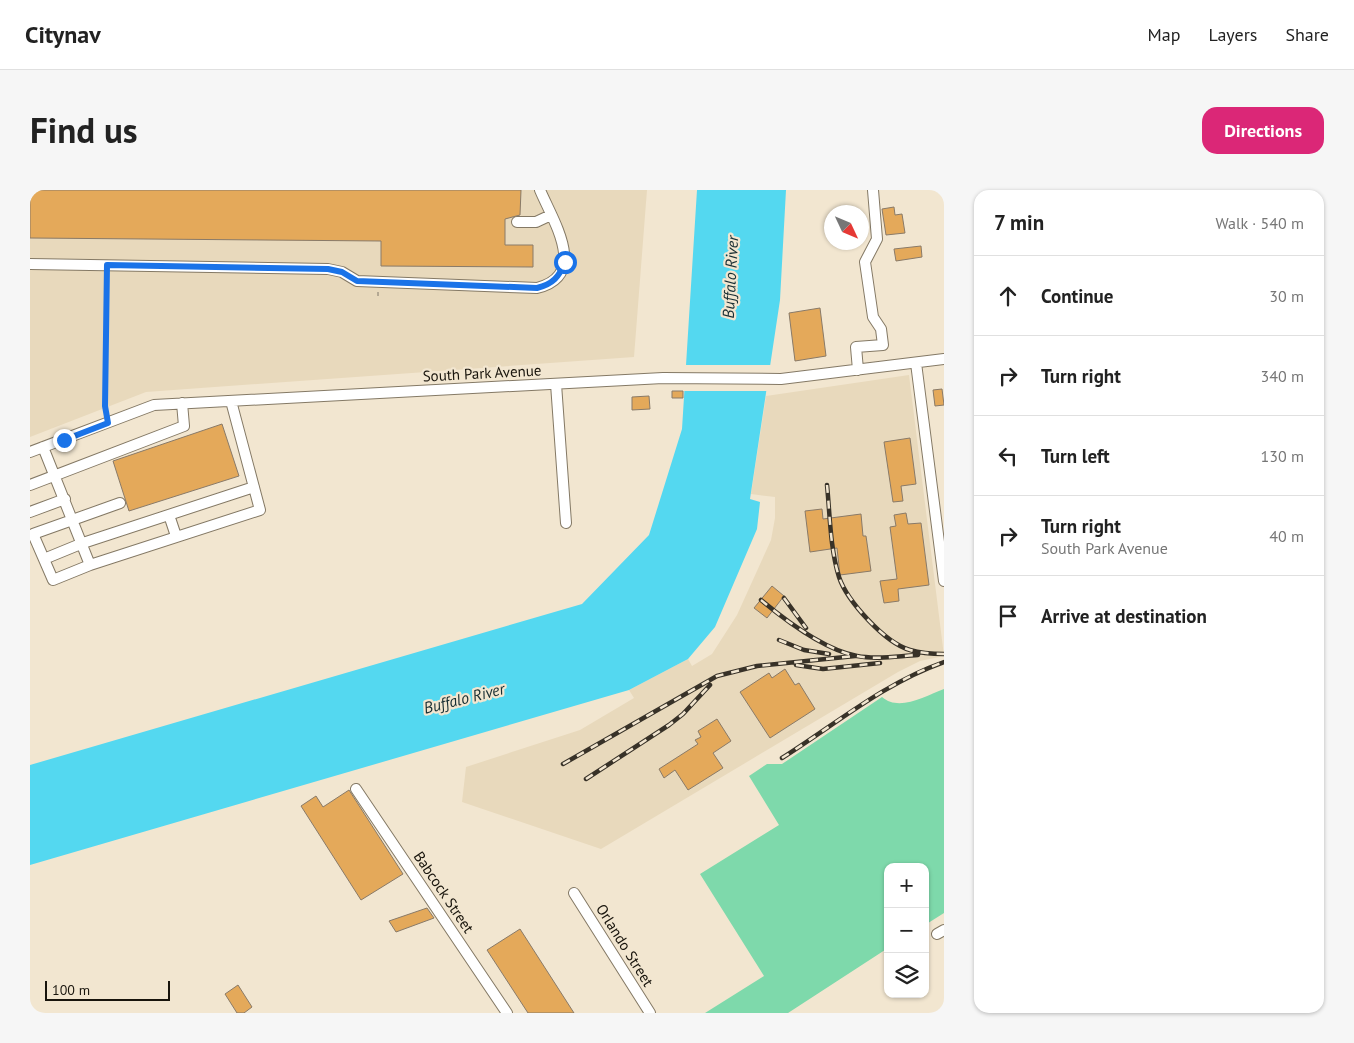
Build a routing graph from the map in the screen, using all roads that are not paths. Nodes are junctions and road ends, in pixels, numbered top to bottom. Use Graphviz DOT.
graph roads {
  1 [pos="540,190"];
  2 [pos="873,190"];
  3 [pos="551,215"];
  4 [pos="517,222"];
  5 [pos="30,264"];
  6 [pos="944,359"];
  7 [pos="916,363"];
  8 [pos="858,370"];
  9 [pos="556,384"];
  10 [pos="231,401"];
  11 [pos="182,403"];
  12 [pos="43,447"];
  13 [pos="30,452"];
  14 [pos="56,476"];
  15 [pos="30,485"];
  16 [pos="254,487"];
  17 [pos="65,499"];
  18 [pos="120,503"];
  19 [pos="30,512"];
  20 [pos="169,515"];
  21 [pos="73,519"];
  22 [pos="566,523"];
  23 [pos="176,536"];
  24 [pos="942,542"];
  25 [pos="83,543"];
  26 [pos="44,559"];
  27 [pos="90,565"];
  28 [pos="944,581"];
  29 [pos="356,789"];
  30 [pos="574,893"];
  31 [pos="507,1013"];
  32 [pos="650,1013"];
  1 -- 3 [label="street"];
  2 -- 8 [label="street"];
  3 -- 4 [label="street"];
  3 -- 5 [label="street"];
  6 -- 7 [label="street, South Park Avenue"];
  7 -- 8 [label="street, South Park Avenue"];
  7 -- 24 [label="street"];
  8 -- 9 [label="street, South Park Avenue"];
  9 -- 10 [label="street, South Park Avenue"];
  9 -- 22 [label="street"];
  10 -- 11 [label="street, South Park Avenue"];
  10 -- 16 [label="street"];
  11 -- 12 [label="street, South Park Avenue"];
  11 -- 14 [label="street"];
  12 -- 13 [label="street, South Park Avenue"];
  12 -- 14 [label="street"];
  14 -- 15 [label="street"];
  14 -- 17 [label="street"];
  16 -- 20 [label="street"];
  16 -- 23 [label="street"];
  17 -- 19 [label="street"];
  17 -- 21 [label="street"];
  18 -- 21 [label="street"];
  20 -- 23 [label="street"];
  20 -- 25 [label="street"];
  21 -- 25 [label="street"];
  21 -- 26 [label="street"];
  23 -- 27 [label="street"];
  24 -- 28 [label="street"];
  25 -- 26 [label="street"];
  25 -- 27 [label="street"];
  26 -- 27 [label="street"];
  29 -- 31 [label="street, Babcock Street"];
  30 -- 32 [label="street, Orlando Street"];
}
